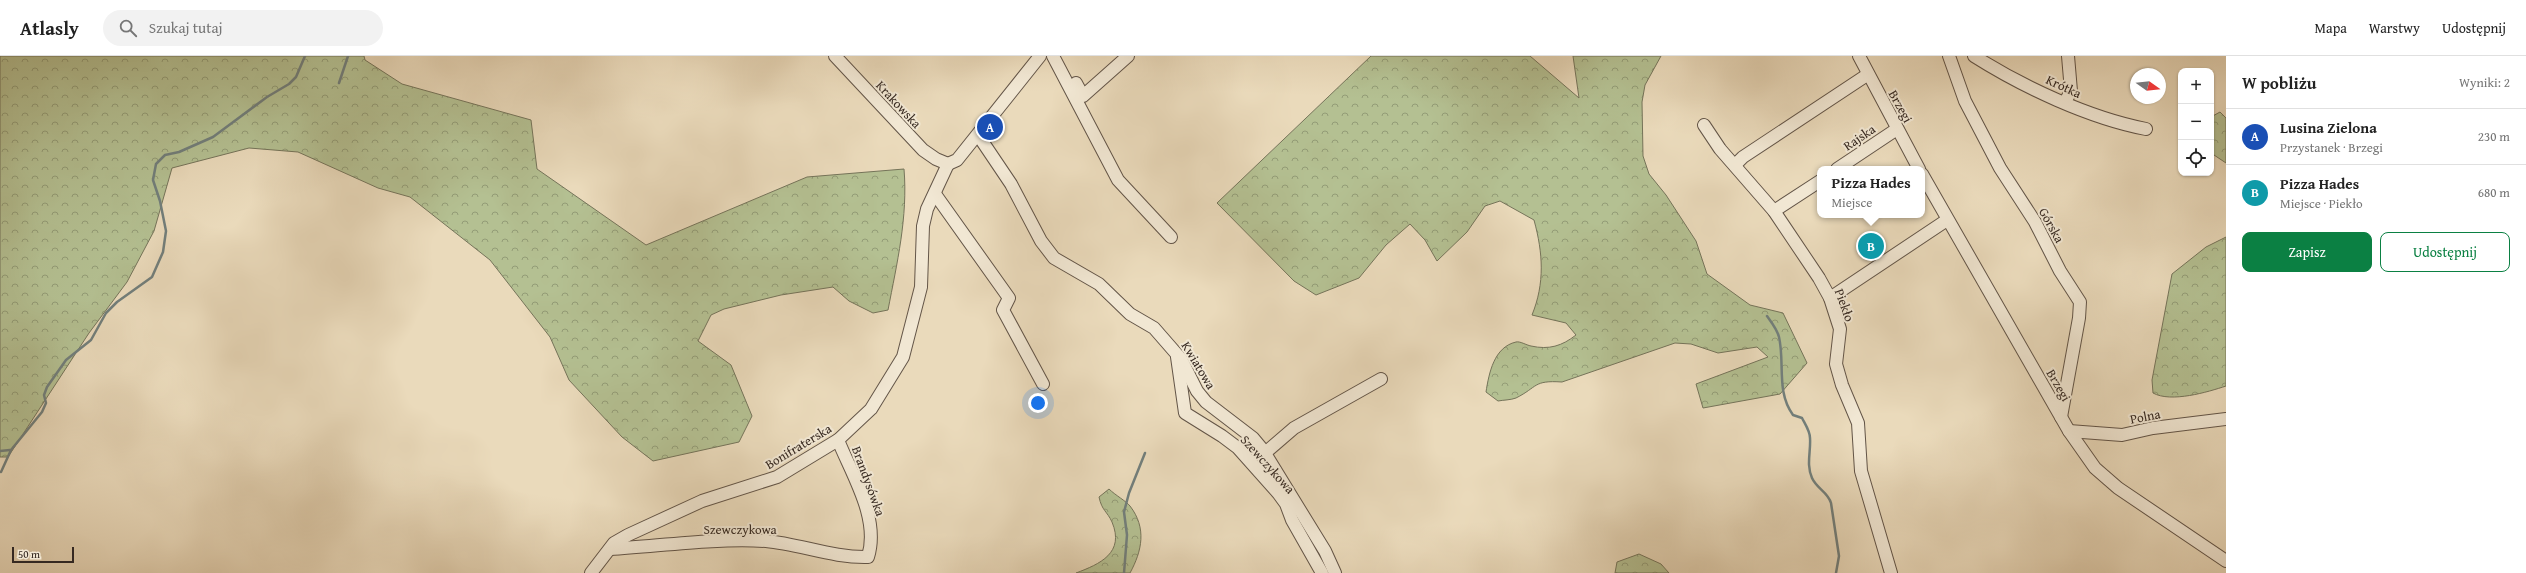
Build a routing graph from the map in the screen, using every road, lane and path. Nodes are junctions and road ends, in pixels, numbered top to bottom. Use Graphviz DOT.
graph roads {
  1 [pos="835,56"];
  2 [pos="1040,56"];
  3 [pos="1053,56"];
  4 [pos="1060,56"];
  5 [pos="1128,56"];
  6 [pos="1859,56"];
  7 [pos="1949,56"];
  8 [pos="1974,56"];
  9 [pos="2068,56"];
  10 [pos="1867,75"];
  11 [pos="2065,102"];
  12 [pos="1704,125"];
  13 [pos="1897,129"];
  14 [pos="2146,130"];
  15 [pos="978,135"];
  16 [pos="948,164"];
  17 [pos="1736,165"];
  18 [pos="1842,166"];
  19 [pos="1917,166"];
  20 [pos="1925,180"];
  21 [pos="1817,182"];
  22 [pos="935,194"];
  23 [pos="1774,211"];
  24 [pos="1947,220"];
  25 [pos="1171,237"];
  26 [pos="1830,298"];
  27 [pos="1178,354"];
  28 [pos="1381,379"];
  29 [pos="1043,384"];
  30 [pos="2061,417"];
  31 [pos="2226,419"];
  32 [pos="2069,431"];
  33 [pos="838,440"];
  34 [pos="1265,453"];
  35 [pos="610,549"];
  36 [pos="868,556"];
  37 [pos="2226,561"];
  38 [pos="591,573"];
  39 [pos="1322,573"];
  40 [pos="1335,573"];
  41 [pos="1891,573"];
  1 -- 16 [label="street, Krakowska"];
  2 -- 15 [label="street"];
  3 -- 25 [label="street"];
  4 -- 5 [label="street"];
  6 -- 10 [label="street, Brzegi"];
  7 -- 30 [label="street, Górska"];
  8 -- 11 [label="street, Krótka"];
  9 -- 11 [label="street"];
  10 -- 13 [label="street, Brzegi"];
  10 -- 17 [label="street"];
  11 -- 14 [label="street, Krótka"];
  12 -- 17 [label="street, Piekło"];
  13 -- 18 [label="street, Rajska"];
  13 -- 19 [label="street, Brzegi"];
  15 -- 16 [label="street"];
  15 -- 27 [label="street, Kwiatowa"];
  16 -- 22 [label="street, Bonifraterska"];
  17 -- 23 [label="street, Piekło"];
  20 -- 24 [label="street, Brzegi"];
  21 -- 23 [label="street"];
  22 -- 29 [label="street"];
  22 -- 33 [label="street, Bonifraterska"];
  23 -- 26 [label="street, Piekło"];
  24 -- 26 [label="street"];
  24 -- 30 [label="street, Brzegi"];
  26 -- 41 [label="street, Piekło"];
  27 -- 34 [label="street, Kwiatowa"];
  27 -- 39 [label="street, Szewczykowa"];
  28 -- 34 [label="street"];
  30 -- 32 [label="street, Brzegi"];
  31 -- 32 [label="street, Polna"];
  32 -- 37 [label="street, Brzegi"];
  33 -- 35 [label="street, Bonifraterska"];
  33 -- 36 [label="street, Brandysówka"];
  34 -- 40 [label="street, Kwiatowa"];
  35 -- 36 [label="street, Szewczykowa"];
  35 -- 38 [label="street, Bonifraterska"];
}
